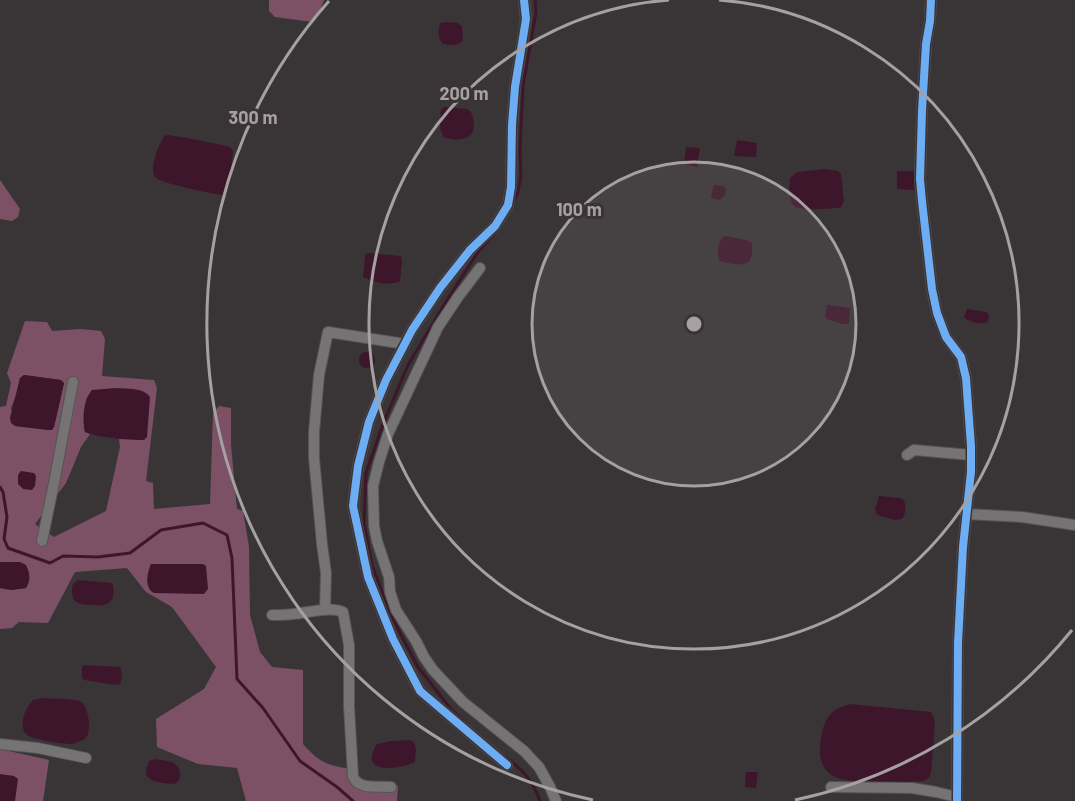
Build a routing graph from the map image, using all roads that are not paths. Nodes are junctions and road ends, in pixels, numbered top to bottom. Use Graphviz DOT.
graph roads {
  1 [pos="524,0"];
  2 [pos="931,0"];
  3 [pos="480,268"];
  4 [pos="405,344"];
  5 [pos="74,382"];
  6 [pos="907,455"];
  7 [pos="971,455"];
  8 [pos="966,514"];
  9 [pos="1075,525"];
  10 [pos="42,541"];
  11 [pos="326,610"];
  12 [pos="272,615"];
  13 [pos="0,744"];
  14 [pos="86,758"];
  15 [pos="507,765"];
  16 [pos="391,787"];
  17 [pos="831,788"];
  18 [pos="957,799"];
  19 [pos="556,801"];
  1 -- 4 [label="street"];
  2 -- 7 [label="street"];
  3 -- 19 [label="street"];
  4 -- 11 [label="street"];
  4 -- 15 [label="street"];
  5 -- 10 [label="street"];
  6 -- 7 [label="street"];
  7 -- 8 [label="street"];
  8 -- 9 [label="street"];
  8 -- 18 [label="street"];
  11 -- 12 [label="street"];
  11 -- 16 [label="street"];
  13 -- 14 [label="street"];
  17 -- 18 [label="street"];
}
